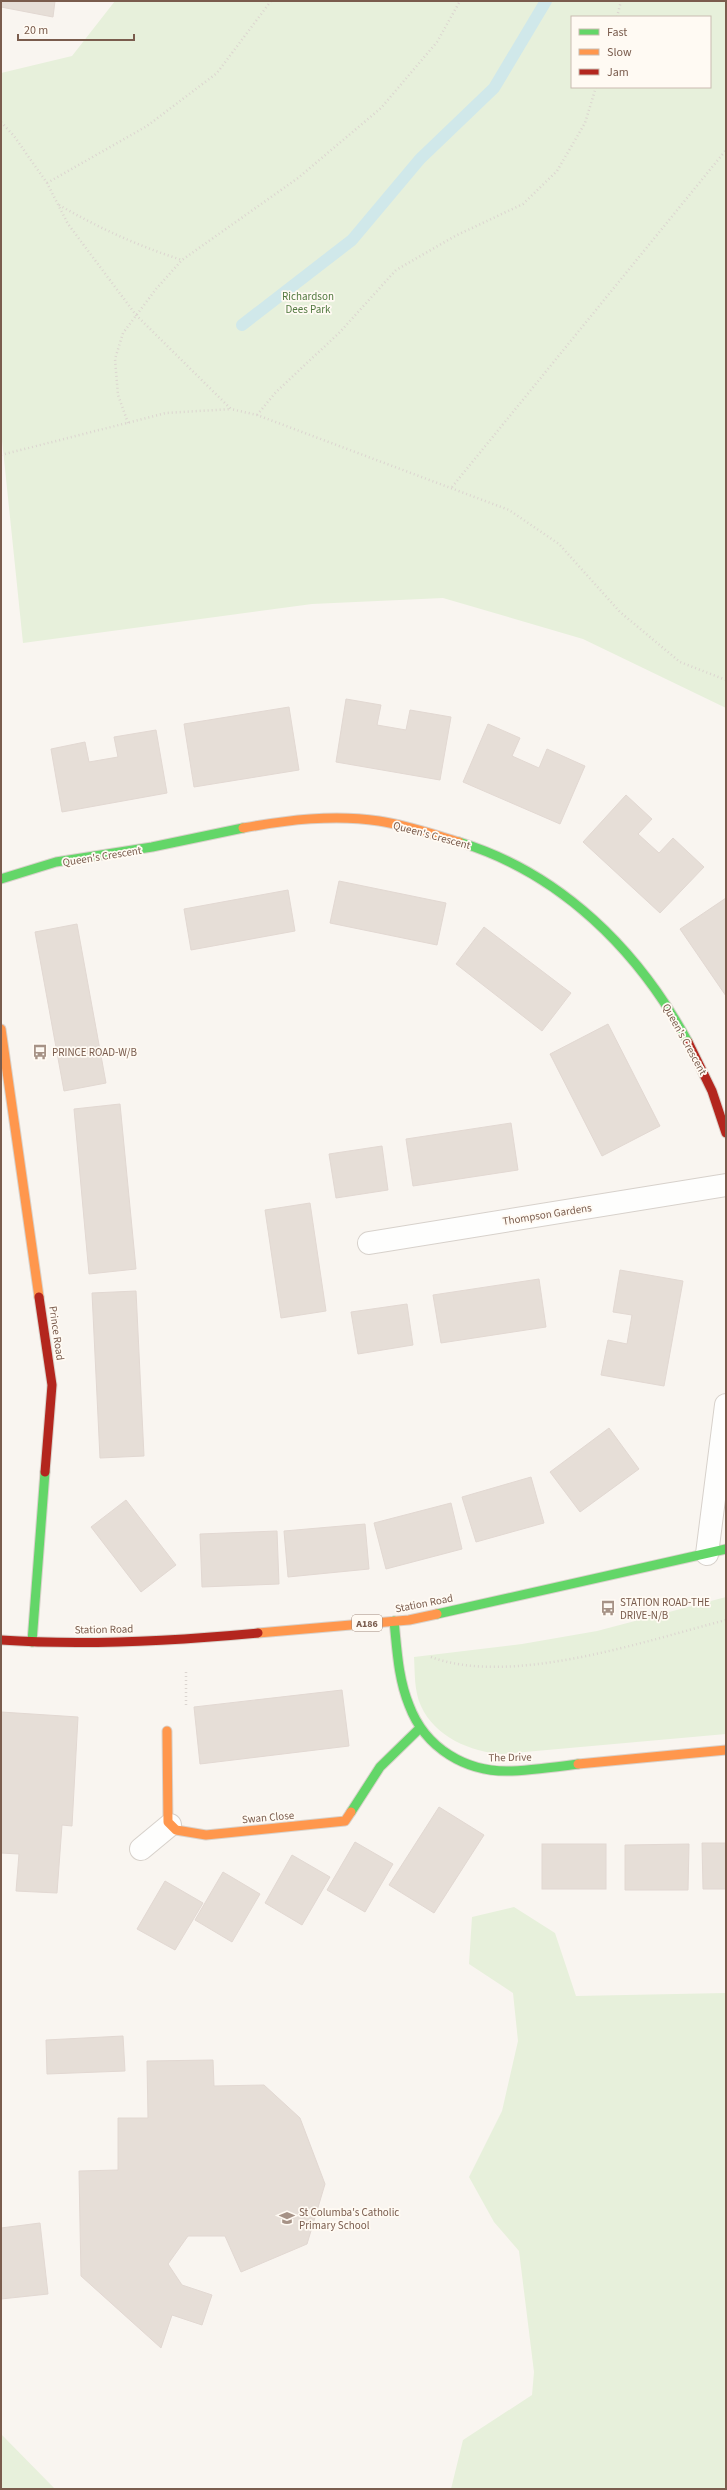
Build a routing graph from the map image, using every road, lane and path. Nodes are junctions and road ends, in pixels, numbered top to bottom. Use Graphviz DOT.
graph roads {
  1 [pos="271,1"];
  2 [pos="460,1"];
  3 [pos="621,1"];
  4 [pos="617,16"];
  5 [pos="596,88"];
  6 [pos="1,122"];
  7 [pos="726,150"];
  8 [pos="47,183"];
  9 [pos="58,205"];
  10 [pos="182,260"];
  11 [pos="136,315"];
  12 [pos="231,408"];
  13 [pos="257,415"];
  14 [pos="128,423"];
  15 [pos="1,455"];
  16 [pos="452,487"];
  17 [pos="726,680"];
  18 [pos="1,879"];
  19 [pos="1,1029"];
  20 [pos="726,1133"];
  21 [pos="726,1185"];
  22 [pos="369,1243"];
  23 [pos="726,1405"];
  24 [pos="717,1551"];
  25 [pos="726,1620"];
  26 [pos="394,1621"];
  27 [pos="1,1640"];
  28 [pos="185,1640"];
  29 [pos="32,1642"];
  30 [pos="397,1644"];
  31 [pos="419,1728"];
  32 [pos="167,1731"];
  33 [pos="726,1750"];
  34 [pos="170,1825"];
  35 [pos="141,1848"];
  1 -- 8 [label="path"];
  2 -- 10 [label="path"];
  3 -- 4 [label="path"];
  5 -- 13 [label="path"];
  6 -- 8 [label="path"];
  7 -- 16 [label="path"];
  8 -- 9 [label="path"];
  9 -- 10 [label="path"];
  9 -- 11 [label="path"];
  10 -- 11 [label="path"];
  11 -- 12 [label="path"];
  11 -- 14 [label="path"];
  12 -- 13 [label="path"];
  12 -- 14 [label="path"];
  13 -- 16 [label="path"];
  14 -- 15 [label="path"];
  16 -- 17 [label="path"];
  18 -- 20 [label="street, Queen's Crescent"];
  19 -- 29 [label="street, Prince Road"];
  21 -- 22 [label="street, Thompson Gardens"];
  23 -- 24 [label="street"];
  24 -- 26 [label="street, Station Road / A186"];
  25 -- 30 [label="path"];
  26 -- 28 [label="street, Station Road / A186"];
  26 -- 30 [label="street, The Drive"];
  27 -- 29 [label="street, Station Road / A186"];
  28 -- 29 [label="street, Station Road / A186"];
  28 -- 32 [label="path"];
  30 -- 31 [label="street, The Drive"];
  31 -- 33 [label="street, The Drive"];
  31 -- 34 [label="street, Swan Close"];
  32 -- 34 [label="street"];
  34 -- 35 [label="street"];
}
